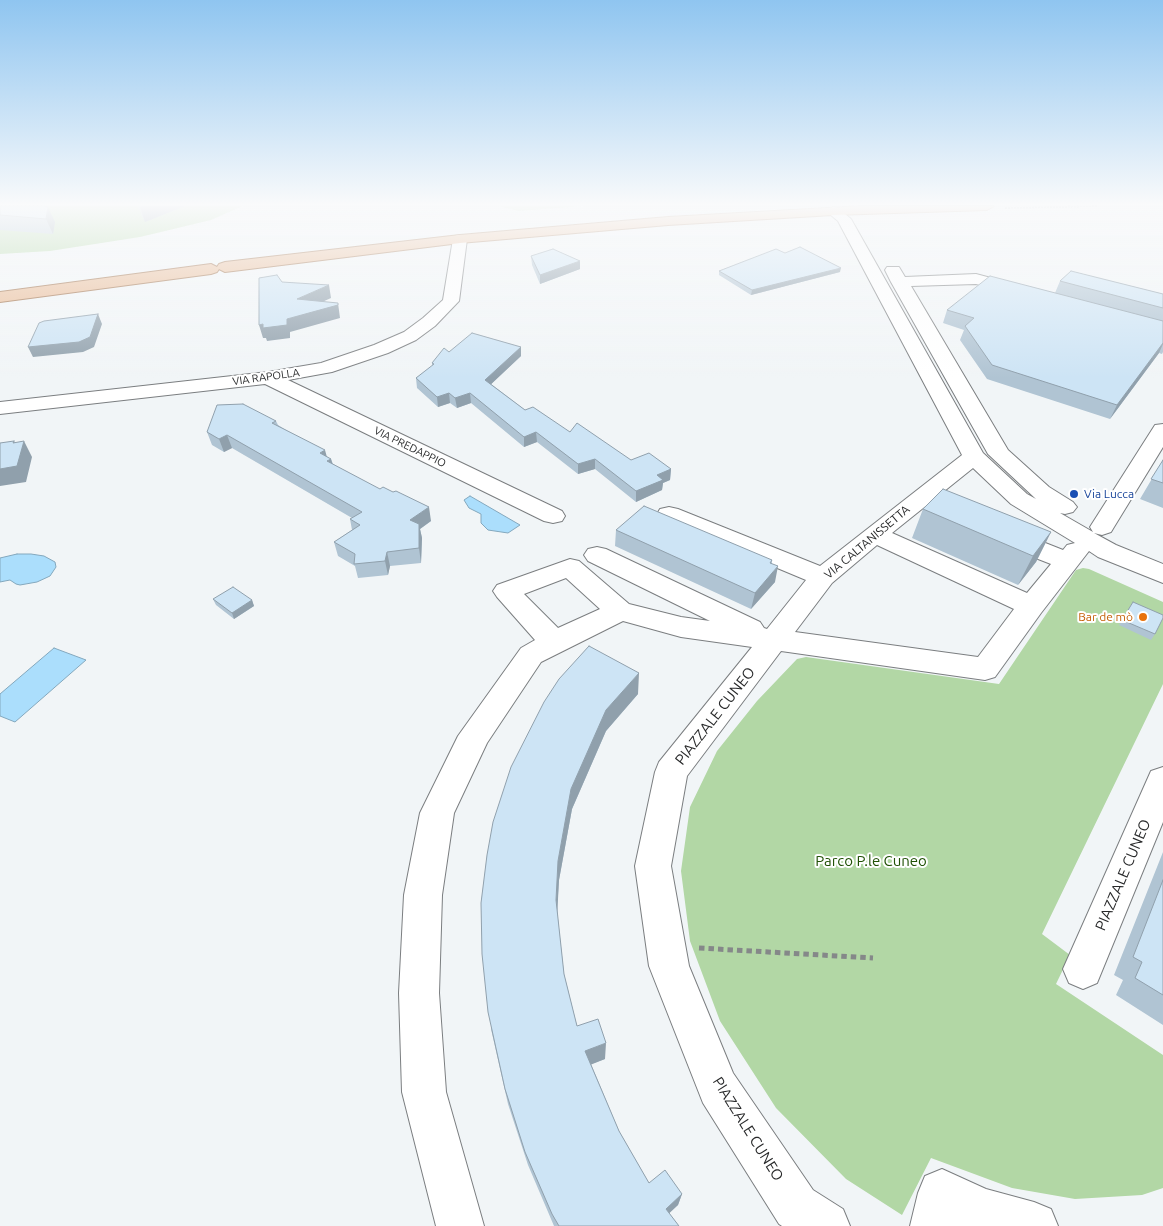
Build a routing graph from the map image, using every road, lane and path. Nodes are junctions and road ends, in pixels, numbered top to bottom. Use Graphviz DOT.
graph roads {
  1 [pos="205,263"];
  2 [pos="209,263"];
  3 [pos="456,263"];
  4 [pos="868,263"];
  5 [pos="889,263"];
  6 [pos="900,282"];
  7 [pos="0,285"];
  8 [pos="1038,296"];
  9 [pos="0,298"];
  10 [pos="268,378"];
  11 [pos="0,408"];
  12 [pos="1163,430"];
  13 [pos="999,454"];
  14 [pos="974,457"];
  15 [pos="917,500"];
  16 [pos="942,510"];
  17 [pos="669,514"];
  18 [pos="553,516"];
  19 [pos="984,528"];
  20 [pos="1102,528"];
  21 [pos="876,535"];
  22 [pos="597,555"];
  23 [pos="1163,555"];
  24 [pos="1072,556"];
  25 [pos="1163,574"];
  26 [pos="823,577"];
  27 [pos="1163,594"];
  28 [pos="1031,606"];
  29 [pos="620,611"];
  30 [pos="774,641"];
  31 [pos="554,642"];
  32 [pos="1163,781"];
  33 [pos="666,946"];
  34 [pos="873,958"];
  35 [pos="1084,968"];
  36 [pos="460,1226"];
  37 [pos="826,1226"];
  38 [pos="934,1226"];
  39 [pos="1034,1226"];
  1 -- 7 [label="main road"];
  2 -- 9 [label="main road"];
  3 -- 10 [label="street, VIA RAPOLLA"];
  4 -- 14 [label="street"];
  5 -- 6 [label="street"];
  6 -- 8 [label="street"];
  6 -- 13 [label="street"];
  10 -- 11 [label="street, VIA RAPOLLA"];
  10 -- 18 [label="street, VIA PREDAPPIO"];
  12 -- 20 [label="street"];
  13 -- 14 [label="street"];
  13 -- 20 [label="street"];
  14 -- 15 [label="street, VIA CALTANISSETTA"];
  14 -- 24 [label="street"];
  14 -- 25 [label="street"];
  15 -- 16 [label="street"];
  15 -- 21 [label="street, VIA CALTANISSETTA"];
  17 -- 26 [label="street"];
  19 -- 24 [label="street"];
  20 -- 23 [label="street"];
  21 -- 26 [label="street, VIA CALTANISSETTA"];
  21 -- 28 [label="street"];
  22 -- 30 [label="street"];
  24 -- 27 [label="street"];
  24 -- 28 [label="street"];
  26 -- 30 [label="street, VIA CALTANISSETTA"];
  28 -- 30 [label="street"];
  29 -- 30 [label="street"];
  29 -- 31 [label="street"];
  29 -- 31 [label="street"];
  30 -- 33 [label="street, PIAZZALE CUNEO"];
  31 -- 36 [label="street"];
  32 -- 35 [label="street, PIAZZALE CUNEO"];
  33 -- 34 [label="path"];
  33 -- 37 [label="street, PIAZZALE CUNEO"];
  38 -- 39 [label="street"];
}
